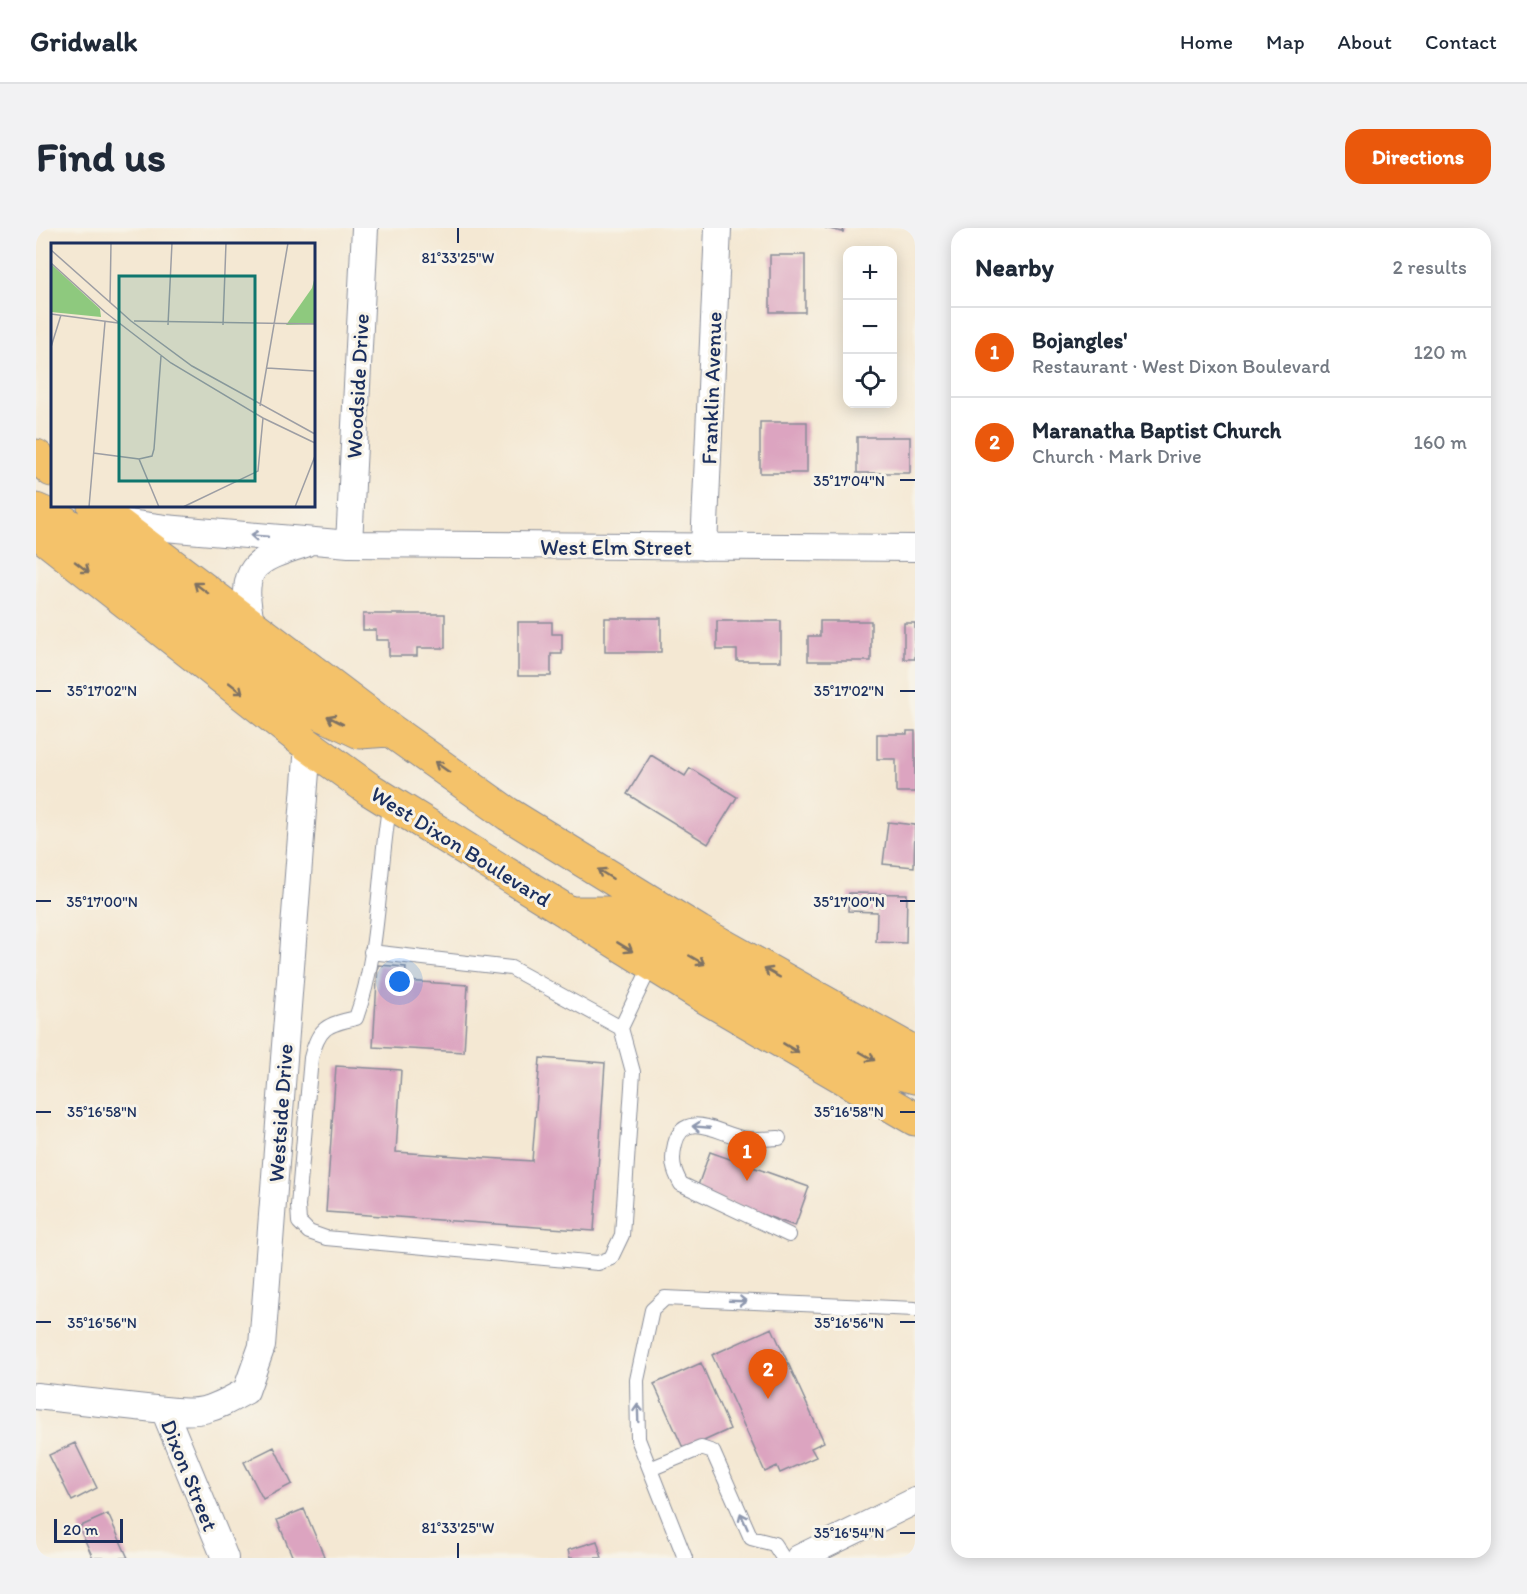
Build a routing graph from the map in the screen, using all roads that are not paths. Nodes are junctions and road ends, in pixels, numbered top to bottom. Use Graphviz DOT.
graph roads {
  1 [pos="365,228"];
  2 [pos="718,228"];
  3 [pos="36,456"];
  4 [pos="51,469"];
  5 [pos="103,513"];
  6 [pos="38,529"];
  7 [pos="317,541"];
  8 [pos="349,544"];
  9 [pos="704,547"];
  10 [pos="915,548"];
  11 [pos="252,625"];
  12 [pos="390,730"];
  13 [pos="308,745"];
  14 [pos="390,802"];
  15 [pos="567,913"];
  16 [pos="371,952"];
  17 [pos="652,963"];
  18 [pos="621,1028"];
  19 [pos="915,1030"];
  20 [pos="880,1033"];
  21 [pos="915,1053"];
  22 [pos="915,1077"];
  23 [pos="915,1119"];
  24 [pos="779,1138"];
  25 [pos="271,1222"];
  26 [pos="298,1222"];
  27 [pos="789,1235"];
  28 [pos="915,1309"];
  29 [pos="36,1396"];
  30 [pos="164,1410"];
  31 [pos="650,1469"];
  32 [pos="915,1502"];
  33 [pos="225,1558"];
  34 [pos="685,1558"];
  35 [pos="783,1558"];
  36 [pos="799,1558"];
  1 -- 8 [label="street, Woodside Drive"];
  2 -- 9 [label="street, Franklin Avenue"];
  3 -- 4 [label="highway"];
  7 -- 5 [label="street, West Elm Street, one-way"];
  11 -- 5 [label="highway, one-way"];
  12 -- 6 [label="highway, one-way"];
  6 -- 13 [label="highway, West Dixon Boulevard, one-way"];
  7 -- 8 [label="street, West Elm Street"];
  7 -- 11 [label="street, West Elm Street"];
  8 -- 9 [label="street, West Elm Street"];
  9 -- 10 [label="street, West Elm Street"];
  11 -- 12 [label="highway"];
  20 -- 12 [label="highway, one-way"];
  13 -- 14 [label="highway, West Dixon Boulevard"];
  13 -- 25 [label="street, Westside Drive"];
  14 -- 15 [label="highway, West Dixon Boulevard"];
  14 -- 16 [label="lane"];
  15 -- 17 [label="highway, West Dixon Boulevard, one-way"];
  15 -- 22 [label="highway, one-way"];
  16 -- 18 [label="lane"];
  16 -- 26 [label="lane"];
  17 -- 18 [label="lane"];
  17 -- 23 [label="highway, West Dixon Boulevard, one-way"];
  18 -- 26 [label="lane"];
  19 -- 20 [label="street"];
  20 -- 21 [label="highway"];
  24 -- 27 [label="lane, one-way"];
  25 -- 26 [label="lane"];
  25 -- 30 [label="street, Westside Drive"];
  31 -- 28 [label="lane, one-way"];
  29 -- 30 [label="street, Dixon Street"];
  30 -- 33 [label="street, Dixon Street"];
  31 -- 34 [label="lane"];
  35 -- 31 [label="lane, one-way"];
  32 -- 36 [label="street"];
}
